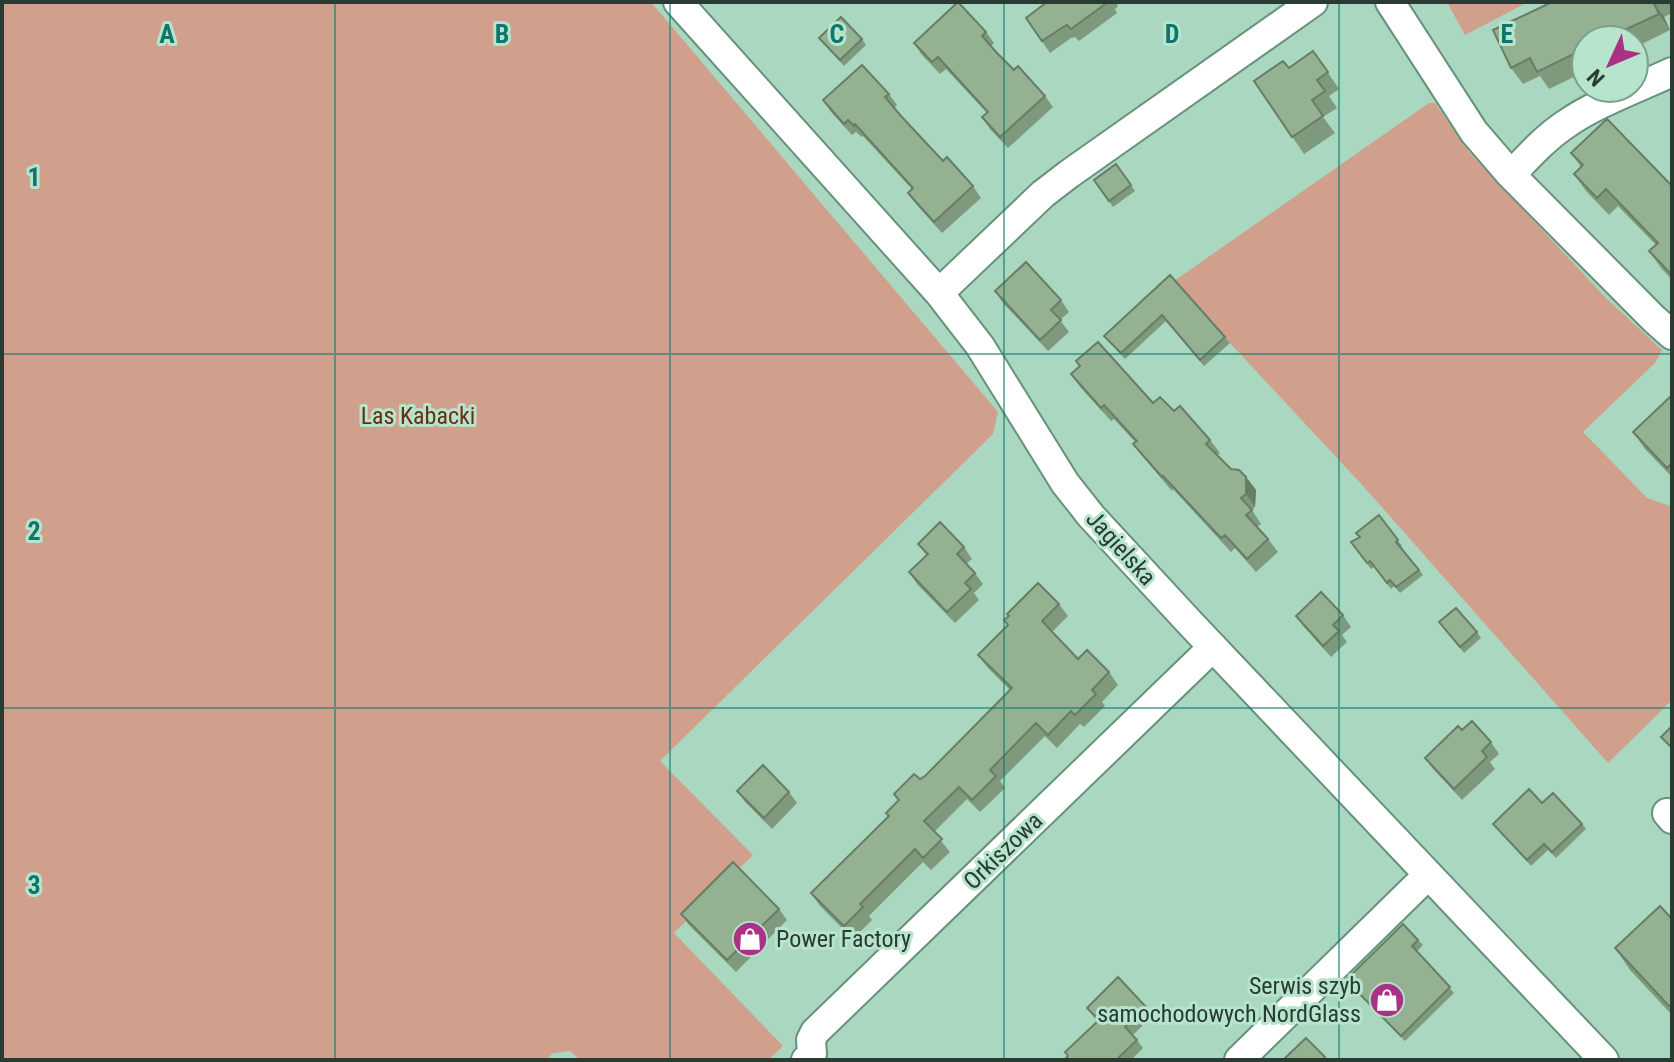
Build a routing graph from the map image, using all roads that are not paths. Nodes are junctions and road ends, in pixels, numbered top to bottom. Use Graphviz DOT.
graph roads {
  1 [pos="678,2"];
  2 [pos="1313,2"];
  3 [pos="1390,2"];
  4 [pos="1672,72"];
  5 [pos="1511,175"];
  6 [pos="939,293"];
  7 [pos="1672,335"];
  8 [pos="1213,647"];
  9 [pos="1428,875"];
  10 [pos="806,1060"];
  11 [pos="1239,1060"];
  12 [pos="1604,1060"];
  1 -- 6 [label="street, Jagielska"];
  2 -- 6 [label="street"];
  3 -- 5 [label="street"];
  4 -- 5 [label="street"];
  5 -- 7 [label="street"];
  6 -- 8 [label="street, Jagielska"];
  8 -- 9 [label="street, Jagielska"];
  8 -- 10 [label="street, Orkiszowa"];
  9 -- 11 [label="street"];
  9 -- 12 [label="street, Jagielska"];
}
